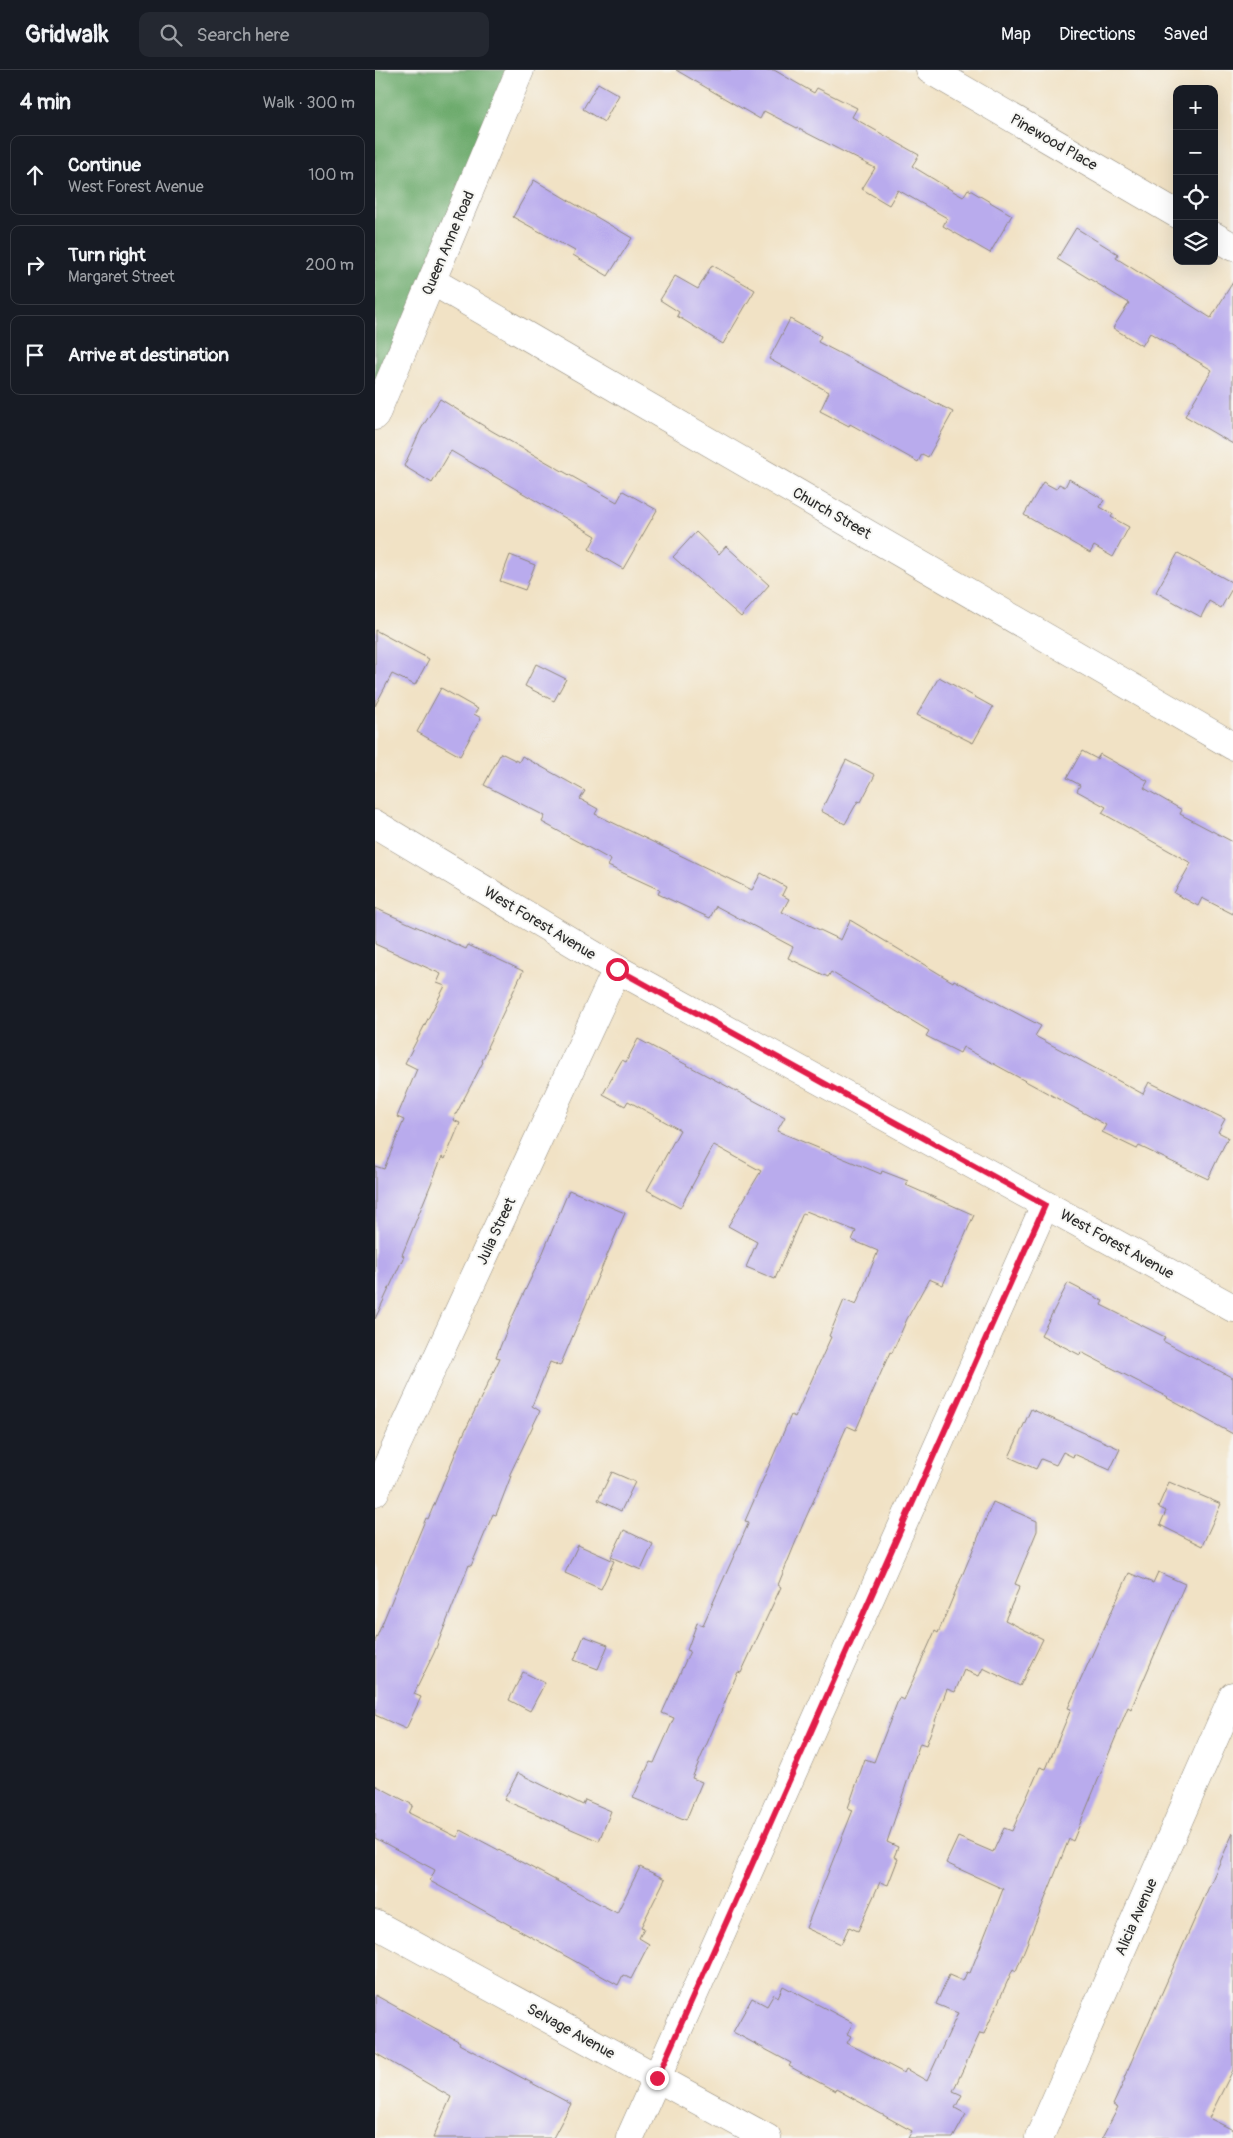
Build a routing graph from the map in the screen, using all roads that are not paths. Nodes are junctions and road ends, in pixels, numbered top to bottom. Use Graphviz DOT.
graph roads {
  1 [pos="520,70"];
  2 [pos="930,70"];
  3 [pos="1173,212"];
  4 [pos="1218,238"];
  5 [pos="1233,247"];
  6 [pos="432,281"];
  7 [pos="375,416"];
  8 [pos="1233,746"];
  9 [pos="375,824"];
  10 [pos="617,969"];
  11 [pos="1045,1205"];
  12 [pos="1233,1308"];
  13 [pos="375,1492"];
  14 [pos="1233,1696"];
  15 [pos="375,1924"];
  16 [pos="657,2078"];
  17 [pos="630,2138"];
  18 [pos="767,2138"];
  19 [pos="1039,2138"];
  1 -- 6 [label="street, Queen Anne Road"];
  2 -- 3 [label="street, Pinewood Place"];
  4 -- 5 [label="street"];
  6 -- 7 [label="street, Queen Anne Road"];
  6 -- 8 [label="street, Church Street"];
  9 -- 10 [label="street, West Forest Avenue"];
  10 -- 11 [label="street, West Forest Avenue"];
  10 -- 13 [label="street, Julia Street"];
  11 -- 12 [label="street, West Forest Avenue"];
  11 -- 16 [label="street"];
  14 -- 19 [label="street, Alicia Avenue"];
  15 -- 16 [label="street, Selvage Avenue"];
  16 -- 17 [label="street"];
  16 -- 18 [label="street, Selvage Avenue"];
}
